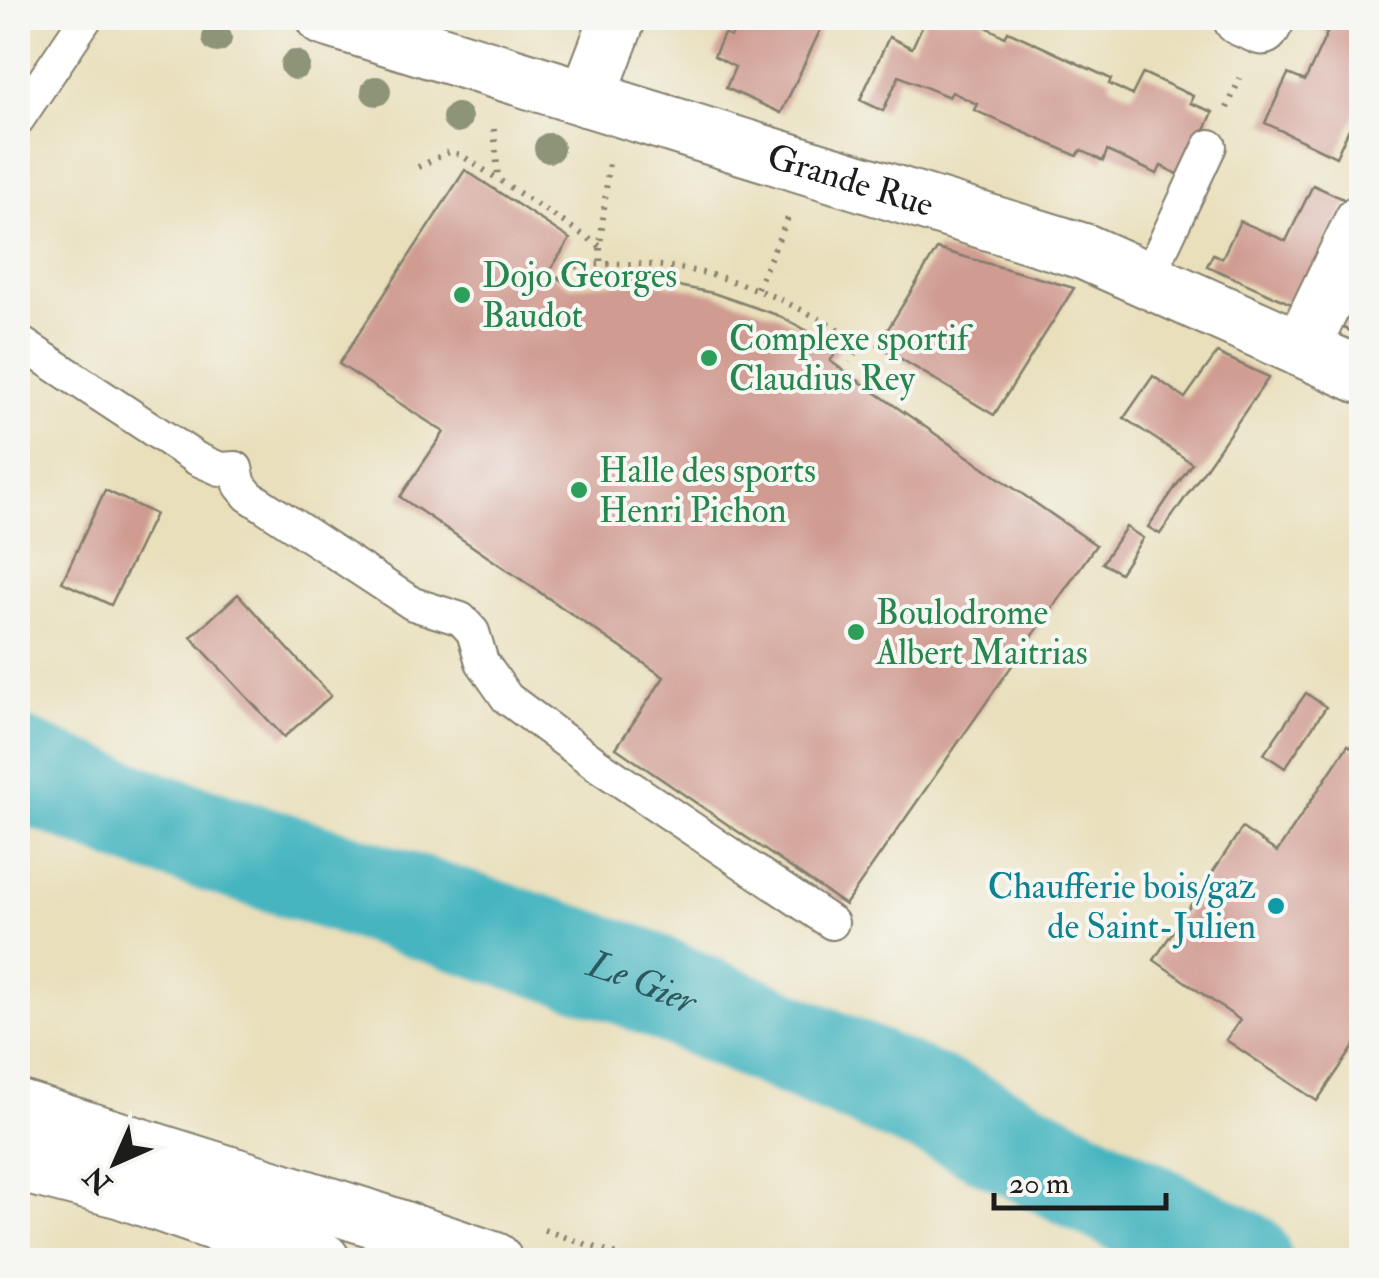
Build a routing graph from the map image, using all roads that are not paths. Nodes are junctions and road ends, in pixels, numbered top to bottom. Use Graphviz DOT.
graph roads {
  1 [pos="86,18"];
  2 [pos="325,18"];
  3 [pos="618,18"];
  4 [pos="600,102"];
  5 [pos="18,119"];
  6 [pos="1210,146"];
  7 [pos="1362,222"];
  8 [pos="1148,278"];
  9 [pos="18,341"];
  10 [pos="1301,349"];
  11 [pos="1362,376"];
  12 [pos="832,923"];
  13 [pos="18,1108"];
  14 [pos="18,1164"];
  15 [pos="322,1260"];
  16 [pos="494,1260"];
  1 -- 5 [label="lane"];
  2 -- 4 [label="street, Grande Rue"];
  3 -- 4 [label="street"];
  4 -- 8 [label="street, Grande Rue"];
  6 -- 8 [label="lane"];
  7 -- 10 [label="street"];
  8 -- 10 [label="street, Grande Rue"];
  9 -- 12 [label="lane"];
  10 -- 11 [label="street, Grande Rue"];
  13 -- 16 [label="street"];
  14 -- 15 [label="street"];
}
